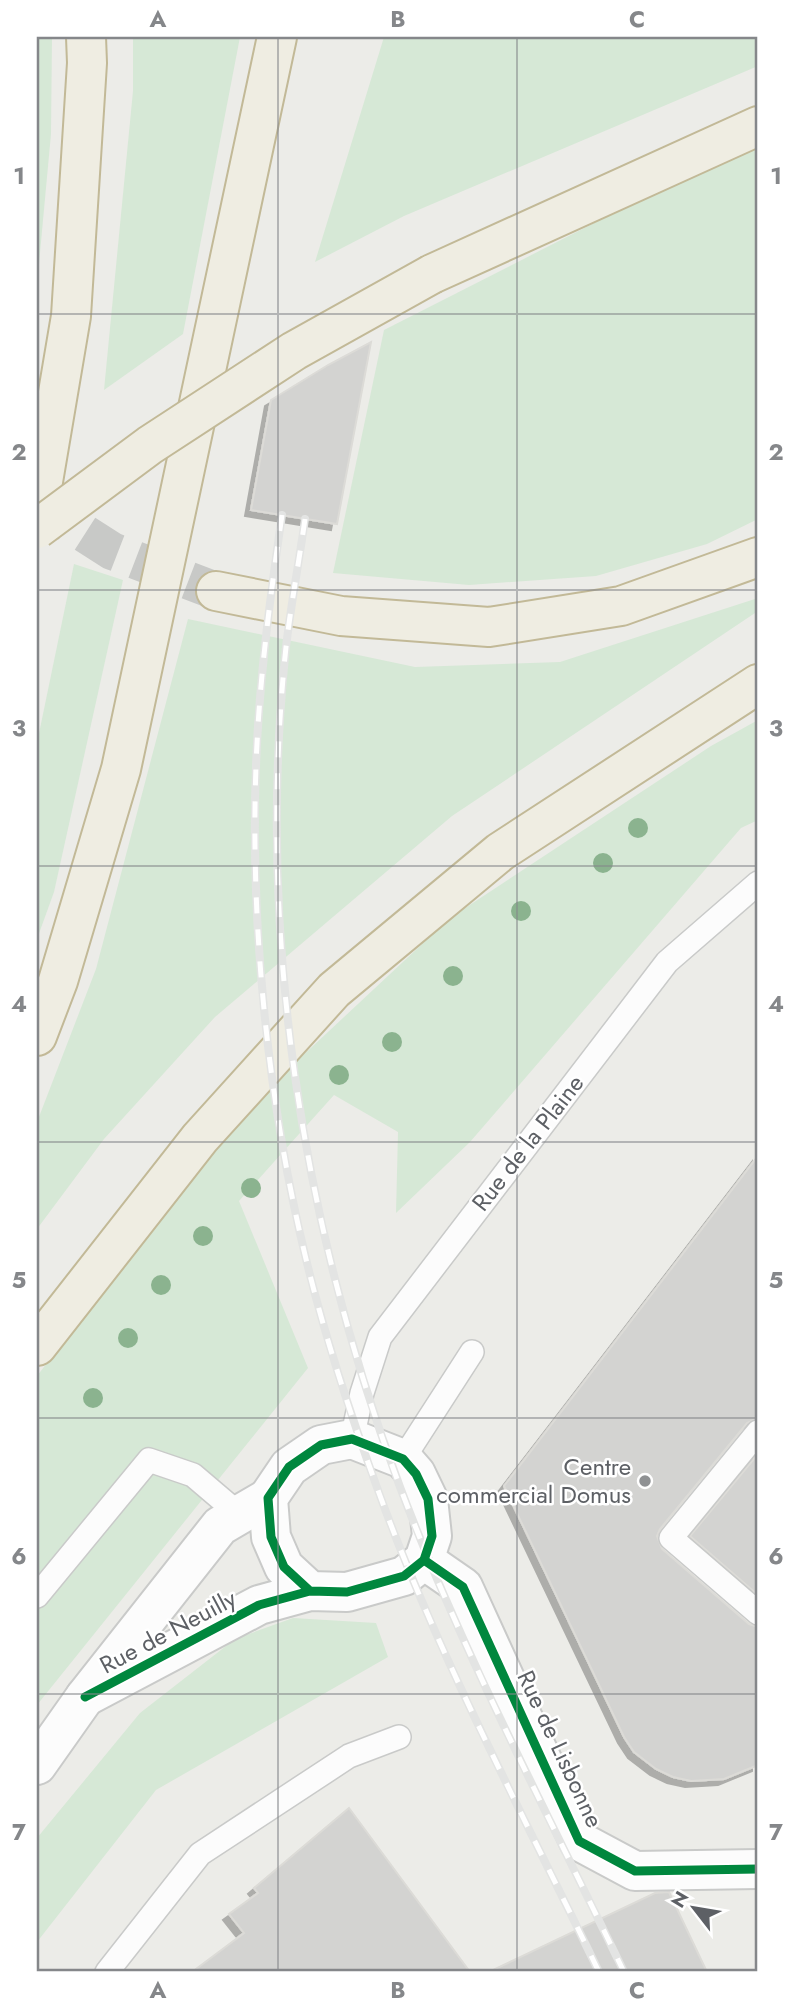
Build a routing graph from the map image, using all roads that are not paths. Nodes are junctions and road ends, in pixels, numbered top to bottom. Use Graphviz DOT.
graph roads {
  1 [pos="86,37"];
  2 [pos="277,37"];
  3 [pos="758,125"];
  4 [pos="37,517"];
  5 [pos="37,529"];
  6 [pos="758,557"];
  7 [pos="216,591"];
  8 [pos="758,684"];
  9 [pos="758,883"];
  10 [pos="37,1036"];
  11 [pos="37,1346"];
  12 [pos="472,1352"];
  13 [pos="758,1432"];
  14 [pos="352,1438"];
  15 [pos="403,1459"];
  16 [pos="254,1506"];
  17 [pos="424,1560"];
  18 [pos="310,1591"];
  19 [pos="37,1596"];
  20 [pos="758,1613"];
  21 [pos="85,1697"];
  22 [pos="398,1737"];
  23 [pos="37,1765"];
  24 [pos="758,1868"];
  25 [pos="107,1972"];
  1 -- 4 [label="highway"];
  2 -- 10 [label="highway"];
  3 -- 5 [label="highway, bridge"];
  6 -- 7 [label="highway"];
  8 -- 11 [label="highway"];
  9 -- 14 [label="lane, Rue de la Plaine"];
  12 -- 15 [label="lane"];
  13 -- 20 [label="lane"];
  14 -- 15 [label="street"];
  14 -- 16 [label="street"];
  15 -- 17 [label="street"];
  16 -- 18 [label="street"];
  16 -- 19 [label="lane"];
  16 -- 21 [label="street, Rue de Neuilly"];
  17 -- 18 [label="street"];
  17 -- 24 [label="street, Rue de Lisbonne"];
  18 -- 21 [label="street, Rue de Neuilly"];
  21 -- 23 [label="street, Rue de Neuilly"];
  22 -- 25 [label="lane"];
}
